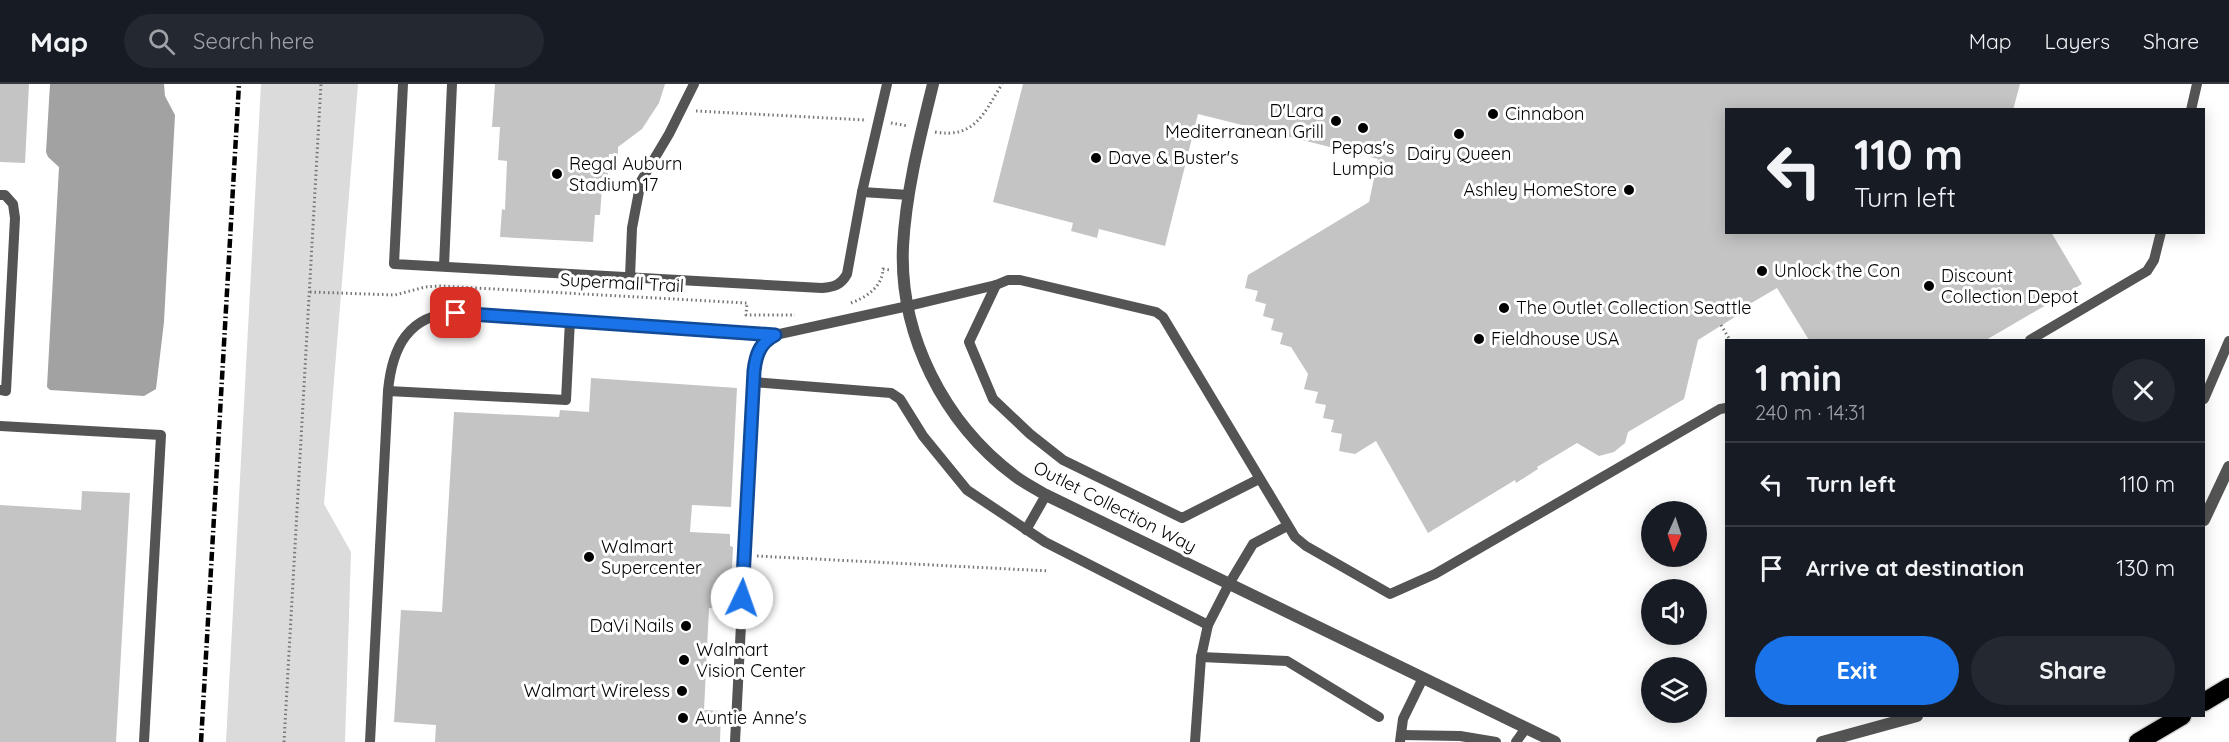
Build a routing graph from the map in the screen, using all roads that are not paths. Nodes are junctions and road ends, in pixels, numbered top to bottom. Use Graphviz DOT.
graph roads {
  1 [pos="403,84"];
  2 [pos="452,84"];
  3 [pos="694,84"];
  4 [pos="887,84"];
  5 [pos="933,84"];
  6 [pos="2197,84"];
  7 [pos="2191,108"];
  8 [pos="862,192"];
  9 [pos="0,195"];
  10 [pos="909,195"];
  11 [pos="2160,234"];
  12 [pos="444,266"];
  13 [pos="630,277"];
  14 [pos="996,285"];
  15 [pos="908,306"];
  16 [pos="570,320"];
  17 [pos="775,335"];
  18 [pos="2032,339"];
  19 [pos="2229,341"];
  20 [pos="753,382"];
  21 [pos="0,390"];
  22 [pos="388,391"];
  23 [pos="2205,397"];
  24 [pos="1725,408"];
  25 [pos="0,426"];
  26 [pos="2229,467"];
  27 [pos="1259,480"];
  28 [pos="1046,495"];
  29 [pos="2205,518"];
  30 [pos="1287,526"];
  31 [pos="1026,530"];
  32 [pos="1229,584"];
  33 [pos="1208,625"];
  34 [pos="1201,657"];
  35 [pos="1423,678"];
  36 [pos="2229,687"];
  37 [pos="2205,701"];
  38 [pos="1380,717"];
  39 [pos="1913,717"];
  40 [pos="2180,717"];
  41 [pos="1526,728"];
  42 [pos="1400,738"];
  43 [pos="144,742"];
  44 [pos="370,742"];
  45 [pos="735,742"];
  46 [pos="1195,742"];
  47 [pos="1496,742"];
  48 [pos="1516,742"];
  49 [pos="1555,742"];
  50 [pos="1822,742"];
  51 [pos="2138,742"];
  1 -- 12 [label="lane"];
  2 -- 12 [label="lane"];
  3 -- 13 [label="lane"];
  4 -- 8 [label="lane"];
  5 -- 10 [label="street, Outlet Collection Way"];
  6 -- 7 [label="lane"];
  8 -- 10 [label="lane"];
  8 -- 13 [label="lane"];
  9 -- 21 [label="lane"];
  10 -- 15 [label="street, Outlet Collection Way"];
  11 -- 18 [label="lane"];
  12 -- 13 [label="lane"];
  14 -- 15 [label="lane"];
  14 -- 27 [label="lane"];
  14 -- 27 [label="lane"];
  15 -- 17 [label="lane"];
  15 -- 28 [label="street, Outlet Collection Way"];
  16 -- 17 [label="lane"];
  16 -- 22 [label="lane"];
  16 -- 22 [label="lane"];
  17 -- 20 [label="lane"];
  19 -- 23 [label="lane"];
  20 -- 31 [label="lane"];
  20 -- 45 [label="lane"];
  22 -- 44 [label="lane"];
  24 -- 30 [label="lane"];
  25 -- 43 [label="lane"];
  26 -- 29 [label="street"];
  27 -- 30 [label="lane"];
  28 -- 31 [label="lane"];
  28 -- 32 [label="street, Outlet Collection Way"];
  30 -- 32 [label="lane"];
  31 -- 33 [label="lane"];
  32 -- 33 [label="lane"];
  32 -- 35 [label="street, Outlet Collection Way"];
  33 -- 34 [label="lane"];
  34 -- 38 [label="lane"];
  34 -- 46 [label="lane"];
  35 -- 41 [label="street, Outlet Collection Way"];
  35 -- 42 [label="lane"];
  36 -- 37 [label="highway"];
  39 -- 50 [label="street"];
  40 -- 51 [label="highway"];
  41 -- 48 [label="lane"];
  41 -- 49 [label="street, Outlet Collection Way"];
  42 -- 47 [label="lane"];
}
